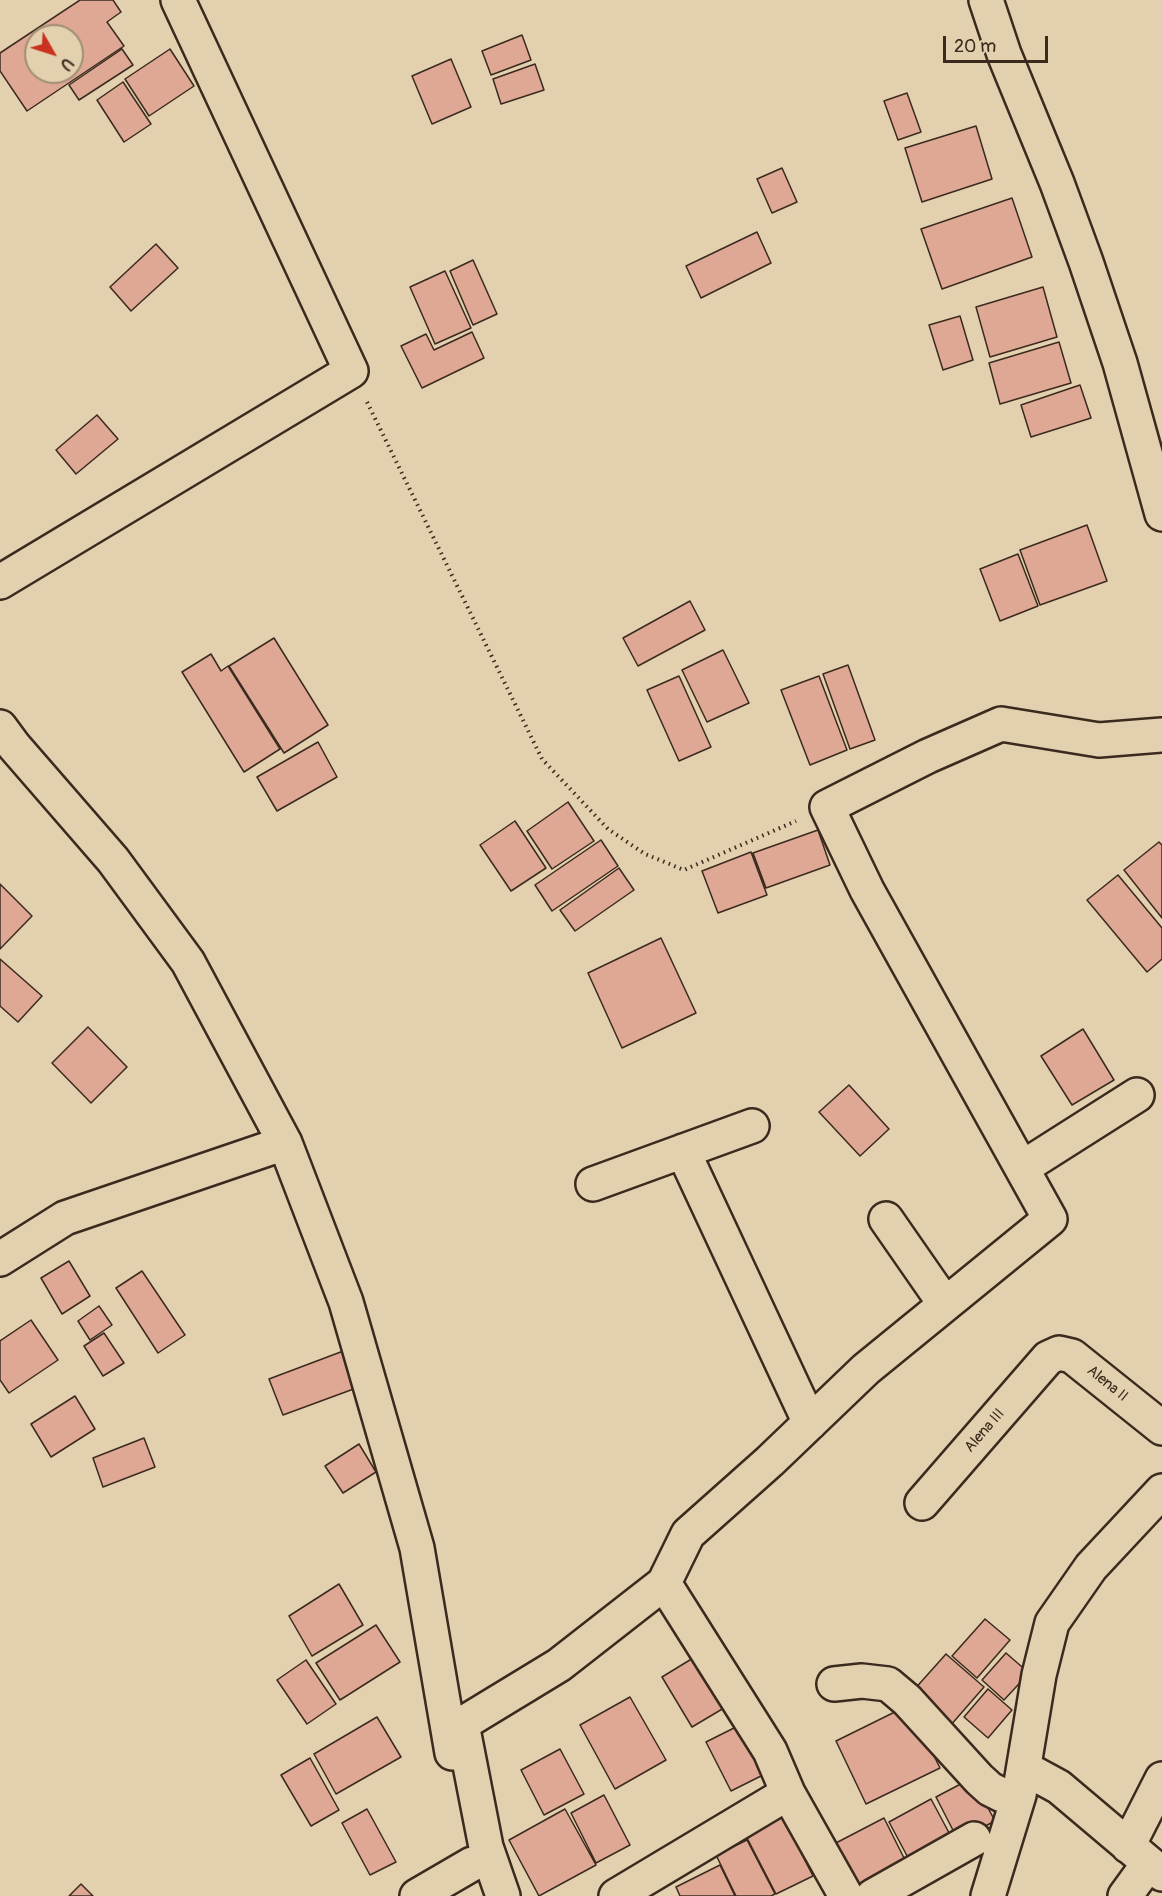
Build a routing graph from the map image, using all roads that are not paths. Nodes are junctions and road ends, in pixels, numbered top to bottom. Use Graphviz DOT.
graph roads {
  1 [pos="178,0"];
  2 [pos="986,0"];
  3 [pos="1162,514"];
  4 [pos="0,582"];
  5 [pos="0,727"];
  6 [pos="1162,735"];
  7 [pos="1137,1095"];
  8 [pos="752,1126"];
  9 [pos="285,1143"];
  10 [pos="683,1151"];
  11 [pos="1022,1168"];
  12 [pos="593,1184"];
  13 [pos="886,1219"];
  14 [pos="0,1259"];
  15 [pos="945,1304"];
  16 [pos="1048,1358"];
  17 [pos="810,1423"];
  18 [pos="1162,1428"];
  19 [pos="1162,1491"];
  20 [pos="922,1503"];
  21 [pos="663,1583"];
  22 [pos="834,1684"];
  23 [pos="1162,1779"];
  24 [pos="1021,1782"];
  25 [pos="788,1793"];
  26 [pos="974,1839"];
  27 [pos="1146,1861"];
  28 [pos="472,1864"];
  29 [pos="417,1896"];
  30 [pos="483,1896"];
  31 [pos="503,1896"];
  32 [pos="616,1896"];
  33 [pos="846,1896"];
  34 [pos="873,1896"];
  35 [pos="988,1896"];
  36 [pos="1125,1896"];
  1 -- 4 [label="street"];
  2 -- 3 [label="street"];
  5 -- 9 [label="street"];
  6 -- 11 [label="street"];
  7 -- 11 [label="street"];
  8 -- 10 [label="street"];
  9 -- 14 [label="street"];
  9 -- 28 [label="street"];
  10 -- 12 [label="street"];
  10 -- 17 [label="street"];
  11 -- 15 [label="street"];
  13 -- 15 [label="street"];
  15 -- 17 [label="street"];
  16 -- 18 [label="street, Alena II"];
  16 -- 20 [label="street, Alena III"];
  17 -- 21 [label="street"];
  19 -- 24 [label="street"];
  21 -- 25 [label="street"];
  21 -- 31 [label="street"];
  22 -- 24 [label="street"];
  23 -- 27 [label="street"];
  24 -- 27 [label="street"];
  24 -- 35 [label="street"];
  25 -- 32 [label="street"];
  25 -- 33 [label="street"];
  26 -- 34 [label="street"];
  27 -- 36 [label="street"];
  28 -- 29 [label="street"];
  28 -- 30 [label="street"];
}
